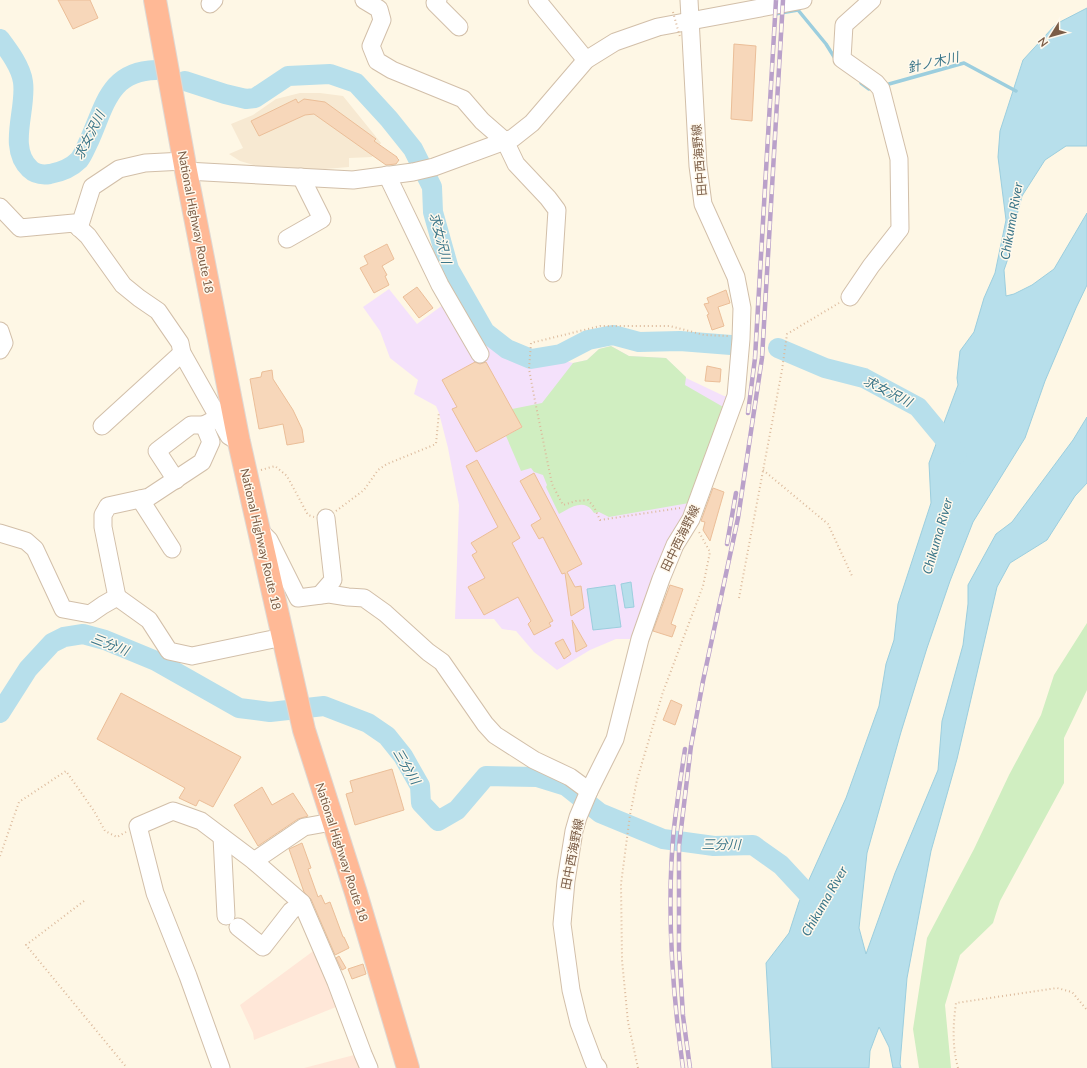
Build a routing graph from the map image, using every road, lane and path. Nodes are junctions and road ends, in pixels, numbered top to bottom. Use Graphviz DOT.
graph roads {
  1 [pos="155,0"];
  2 [pos="364,0"];
  3 [pos="438,0"];
  4 [pos="537,0"];
  5 [pos="689,0"];
  6 [pos="803,0"];
  7 [pos="872,0"];
  8 [pos="673,12"];
  9 [pos="691,22"];
  10 [pos="459,27"];
  11 [pos="680,37"];
  12 [pos="586,60"];
  13 [pos="505,141"];
  14 [pos="185,166"];
  15 [pos="387,175"];
  16 [pos="301,177"];
  17 [pos="3,213"];
  18 [pos="79,228"];
  19 [pos="287,239"];
  20 [pos="554,273"];
  21 [pos="850,297"];
  22 [pos="0,331"];
  23 [pos="741,337"];
  24 [pos="0,350"];
  25 [pos="182,353"];
  26 [pos="480,354"];
  27 [pos="439,412"];
  28 [pos="219,417"];
  29 [pos="204,425"];
  30 [pos="102,426"];
  31 [pos="239,442"];
  32 [pos="763,470"];
  33 [pos="247,474"];
  34 [pos="176,480"];
  35 [pos="140,499"];
  36 [pos="694,513"];
  37 [pos="326,518"];
  38 [pos="258,530"];
  39 [pos="0,533"];
  40 [pos="172,549"];
  41 [pos="853,578"];
  42 [pos="320,595"];
  43 [pos="117,597"];
  44 [pos="739,598"];
  45 [pos="283,637"];
  46 [pos="589,791"];
  47 [pos="332,822"];
  48 [pos="138,826"];
  49 [pos="222,837"];
  50 [pos="0,856"];
  51 [pos="254,861"];
  52 [pos="84,900"];
  53 [pos="302,903"];
  54 [pos="1087,1010"];
  55 [pos="127,1068"];
  56 [pos="221,1068"];
  57 [pos="370,1068"];
  58 [pos="408,1068"];
  59 [pos="598,1068"];
  60 [pos="638,1068"];
  61 [pos="958,1068"];
  1 -- 14 [label="highway, National Highway Route 18"];
  2 -- 13 [label="street"];
  3 -- 10 [label="street"];
  4 -- 12 [label="street"];
  5 -- 9 [label="street, 田中西海野線"];
  6 -- 9 [label="street"];
  7 -- 21 [label="street"];
  8 -- 11 [label="path, bridge"];
  9 -- 12 [label="street"];
  9 -- 23 [label="street, 田中西海野線"];
  12 -- 13 [label="street"];
  13 -- 15 [label="street"];
  13 -- 20 [label="street"];
  14 -- 16 [label="street"];
  14 -- 18 [label="street"];
  14 -- 31 [label="highway, National Highway Route 18"];
  15 -- 16 [label="street"];
  15 -- 26 [label="street"];
  16 -- 19 [label="street"];
  17 -- 18 [label="street"];
  18 -- 25 [label="street"];
  21 -- 32 [label="path"];
  22 -- 24 [label="street"];
  23 -- 36 [label="street, 田中西海野線"];
  23 -- 36 [label="path"];
  25 -- 28 [label="street"];
  25 -- 30 [label="street"];
  27 -- 37 [label="path"];
  28 -- 29 [label="street"];
  28 -- 31 [label="street"];
  29 -- 34 [label="street"];
  29 -- 34 [label="street"];
  31 -- 33 [label="highway, National Highway Route 18"];
  32 -- 41 [label="path"];
  32 -- 44 [label="path"];
  33 -- 37 [label="path"];
  33 -- 38 [label="highway, National Highway Route 18"];
  34 -- 35 [label="street"];
  35 -- 40 [label="street"];
  35 -- 43 [label="street"];
  36 -- 46 [label="street, 田中西海野線"];
  36 -- 60 [label="path"];
  37 -- 42 [label="street"];
  38 -- 42 [label="street"];
  38 -- 45 [label="highway, National Highway Route 18"];
  39 -- 43 [label="street"];
  42 -- 46 [label="street"];
  43 -- 45 [label="street"];
  45 -- 47 [label="highway, National Highway Route 18"];
  46 -- 59 [label="street, 田中西海野線"];
  47 -- 51 [label="street"];
  47 -- 58 [label="highway, National Highway Route 18"];
  48 -- 49 [label="street"];
  48 -- 50 [label="path"];
  48 -- 56 [label="street"];
  49 -- 51 [label="street"];
  49 -- 53 [label="street"];
  51 -- 53 [label="street"];
  52 -- 55 [label="path"];
  53 -- 57 [label="street"];
  54 -- 61 [label="path"];
}
